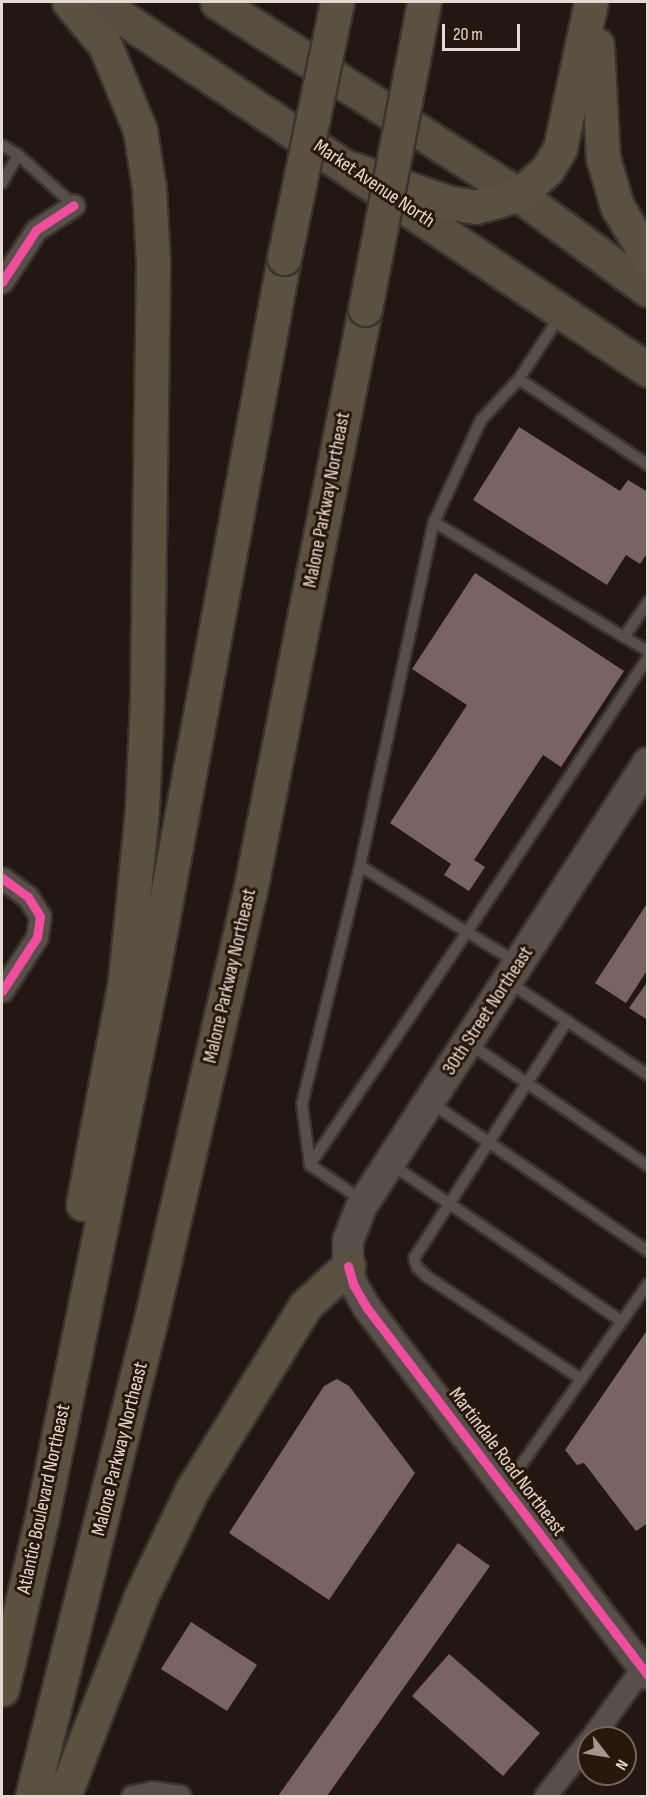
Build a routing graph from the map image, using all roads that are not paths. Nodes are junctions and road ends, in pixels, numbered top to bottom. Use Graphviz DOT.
graph roads {
  1 [pos="69,2"];
  2 [pos="99,2"];
  3 [pos="218,2"];
  4 [pos="337,2"];
  5 [pos="424,2"];
  6 [pos="593,2"];
  7 [pos="2,145"];
  8 [pos="18,155"];
  9 [pos="353,169"];
  10 [pos="2,183"];
  11 [pos="519,195"];
  12 [pos="74,205"];
  13 [pos="648,258"];
  14 [pos="2,282"];
  15 [pos="648,290"];
  16 [pos="561,313"];
  17 [pos="648,370"];
  18 [pos="519,379"];
  19 [pos="648,465"];
  20 [pos="434,522"];
  21 [pos="648,602"];
  22 [pos="624,637"];
  23 [pos="648,651"];
  24 [pos="648,657"];
  25 [pos="648,763"];
  26 [pos="360,866"];
  27 [pos="2,878"];
  28 [pos="467,932"];
  29 [pos="513,972"];
  30 [pos="2,991"];
  31 [pos="567,1022"];
  32 [pos="468,1042"];
  33 [pos="648,1075"];
  34 [pos="527,1083"];
  35 [pos="429,1101"];
  36 [pos="488,1142"];
  37 [pos="390,1163"];
  38 [pos="310,1165"];
  39 [pos="648,1166"];
  40 [pos="365,1201"];
  41 [pos="448,1202"];
  42 [pos="648,1251"];
  43 [pos="348,1266"];
  44 [pos="648,1284"];
  45 [pos="84,1308"];
  46 [pos="621,1321"];
  47 [pos="582,1379"];
  48 [pos="504,1489"];
  49 [pos="646,1668"];
  50 [pos="2,1689"];
  51 [pos="600,1726"];
  52 [pos="577,1756"];
  53 [pos="32,1797"];
  54 [pos="64,1797"];
  55 [pos="132,1797"];
  56 [pos="180,1797"];
  57 [pos="545,1797"];
  1 -- 45 [label="highway"];
  2 -- 9 [label="main road, Market Avenue North"];
  3 -- 11 [label="main road"];
  4 -- 45 [label="highway, bridge"];
  5 -- 53 [label="highway, Malone Parkway Northeast, bridge"];
  6 -- 11 [label="highway"];
  6 -- 13 [label="highway"];
  7 -- 8 [label="lane"];
  8 -- 10 [label="lane"];
  8 -- 12 [label="lane"];
  9 -- 11 [label="highway"];
  9 -- 16 [label="main road, Market Avenue North"];
  11 -- 15 [label="main road"];
  12 -- 14 [label="street"];
  16 -- 17 [label="main road, Market Avenue North"];
  16 -- 18 [label="lane"];
  18 -- 19 [label="lane"];
  18 -- 20 [label="lane"];
  20 -- 22 [label="lane"];
  20 -- 26 [label="lane"];
  21 -- 22 [label="lane"];
  22 -- 23 [label="lane"];
  24 -- 28 [label="lane"];
  25 -- 29 [label="main road, 30th Street Northeast"];
  26 -- 28 [label="lane"];
  26 -- 38 [label="lane"];
  27 -- 30 [label="street"];
  28 -- 29 [label="lane"];
  28 -- 38 [label="lane"];
  29 -- 31 [label="lane"];
  29 -- 32 [label="main road, 30th Street Northeast"];
  31 -- 33 [label="lane"];
  31 -- 34 [label="lane"];
  32 -- 34 [label="lane"];
  32 -- 35 [label="main road, 30th Street Northeast"];
  34 -- 36 [label="lane"];
  34 -- 39 [label="lane"];
  35 -- 36 [label="lane"];
  35 -- 37 [label="main road, 30th Street Northeast"];
  36 -- 41 [label="lane"];
  36 -- 42 [label="lane"];
  37 -- 40 [label="main road, 30th Street Northeast"];
  37 -- 41 [label="lane"];
  38 -- 40 [label="lane"];
  40 -- 43 [label="main road, 30th Street Northeast"];
  41 -- 46 [label="lane"];
  41 -- 47 [label="lane"];
  43 -- 48 [label="street, Martindale Road Northeast"];
  43 -- 54 [label="highway"];
  44 -- 46 [label="lane"];
  45 -- 50 [label="highway, Atlantic Boulevard Northeast"];
  46 -- 47 [label="lane"];
  47 -- 48 [label="lane"];
  48 -- 49 [label="street, Martindale Road Northeast"];
  49 -- 51 [label="street"];
  52 -- 57 [label="street"];
  55 -- 56 [label="street"];
}
